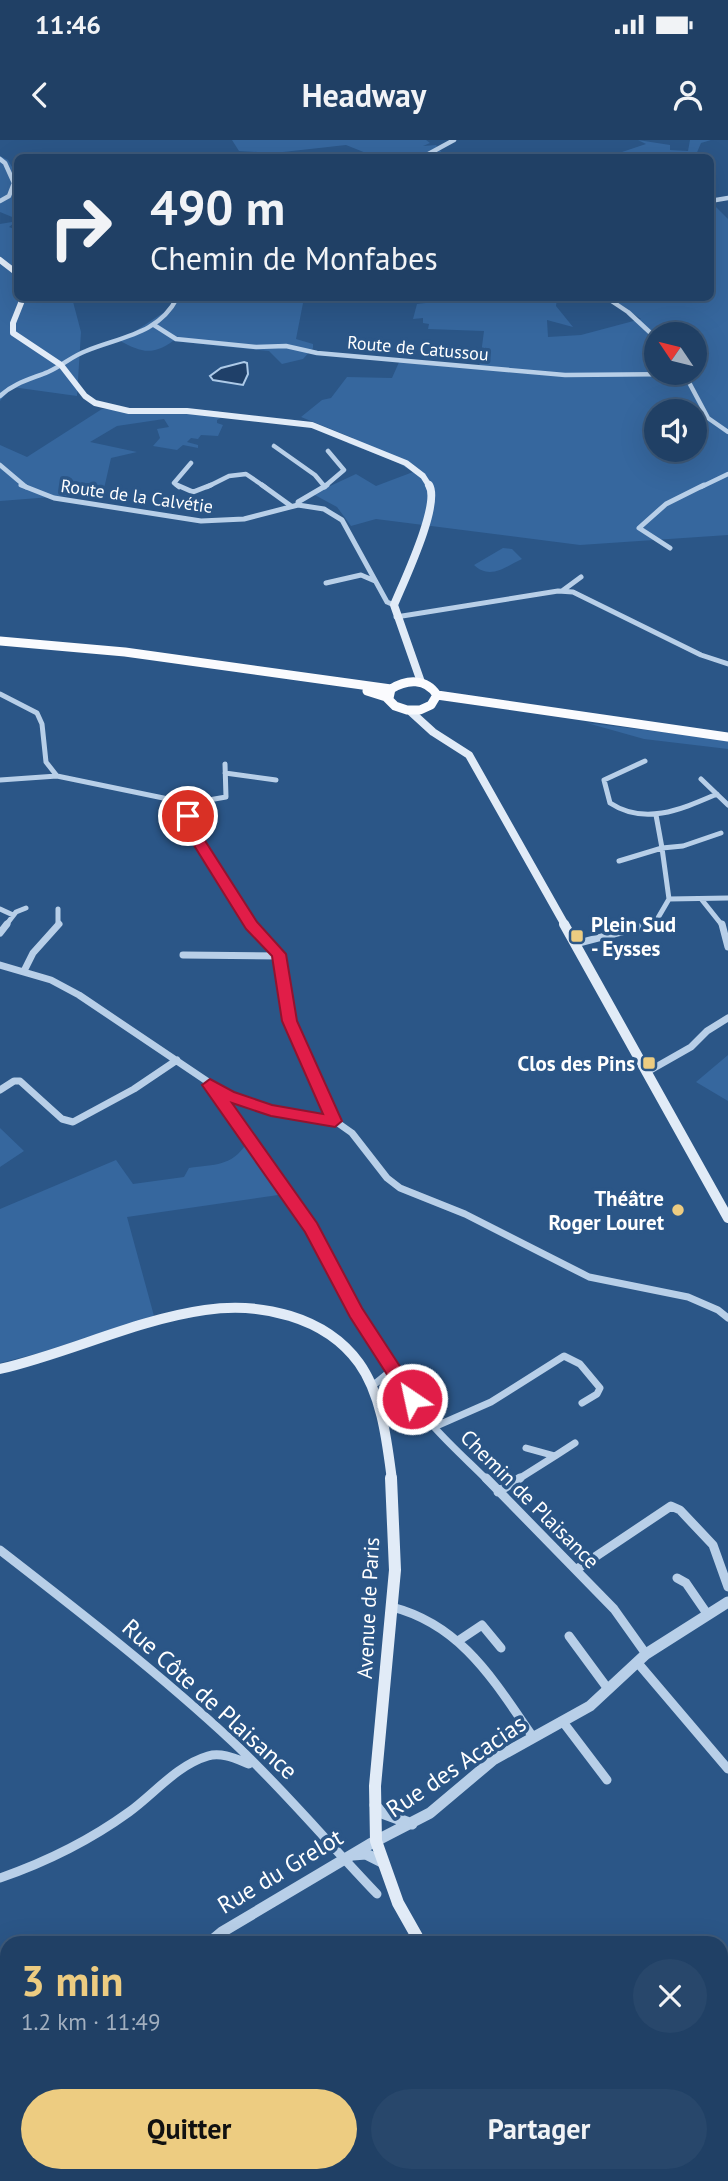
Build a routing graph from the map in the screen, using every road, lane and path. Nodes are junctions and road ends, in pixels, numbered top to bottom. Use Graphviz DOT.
graph roads {
  1 [pos="454,140"];
  2 [pos="432,154"];
  3 [pos="0,159"];
  4 [pos="0,201"];
  5 [pos="0,260"];
  6 [pos="14,271"];
  7 [pos="22,301"];
  8 [pos="176,301"];
  9 [pos="612,301"];
  10 [pos="154,325"];
  11 [pos="644,327"];
  12 [pos="61,365"];
  13 [pos="644,374"];
  14 [pos="690,385"];
  15 [pos="0,396"];
  16 [pos="728,432"];
  17 [pos="274,446"];
  18 [pos="328,451"];
  19 [pos="191,463"];
  20 [pos="0,466"];
  21 [pos="728,474"];
  22 [pos="325,487"];
  23 [pos="298,505"];
  24 [pos="291,506"];
  25 [pos="670,548"];
  26 [pos="581,577"];
  27 [pos="376,581"];
  28 [pos="326,583"];
  29 [pos="562,591"];
  30 [pos="394,605"];
  31 [pos="396,617"];
  32 [pos="0,641"];
  33 [pos="407,641"];
  34 [pos="728,664"];
  35 [pos="421,682"];
  36 [pos="401,683"];
  37 [pos="390,693"];
  38 [pos="0,694"];
  39 [pos="437,695"];
  40 [pos="430,706"];
  41 [pos="518,708"];
  42 [pos="410,711"];
  43 [pos="433,732"];
  44 [pos="728,737"];
  45 [pos="645,761"];
  46 [pos="225,764"];
  47 [pos="225,773"];
  48 [pos="57,776"];
  49 [pos="701,779"];
  50 [pos="0,780"];
  51 [pos="276,780"];
  52 [pos="717,794"];
  53 [pos="180,805"];
  54 [pos="728,805"];
  55 [pos="656,815"];
  56 [pos="721,833"];
  57 [pos="662,848"];
  58 [pos="648,852"];
  59 [pos="663,858"];
  60 [pos="619,861"];
  61 [pos="728,898"];
  62 [pos="669,899"];
  63 [pos="702,900"];
  64 [pos="26,908"];
  65 [pos="0,909"];
  66 [pos="58,909"];
  67 [pos="13,915"];
  68 [pos="0,933"];
  69 [pos="575,944"];
  70 [pos="728,947"];
  71 [pos="183,955"];
  72 [pos="280,956"];
  73 [pos="0,965"];
  74 [pos="24,971"];
  75 [pos="728,1018"];
  76 [pos="177,1060"];
  77 [pos="647,1072"];
  78 [pos="210,1085"];
  79 [pos="0,1090"];
  80 [pos="335,1121"];
  81 [pos="728,1218"];
  82 [pos="728,1318"];
  83 [pos="0,1369"];
  84 [pos="392,1370"];
  85 [pos="370,1383"];
  86 [pos="582,1403"];
  87 [pos="433,1427"];
  88 [pos="575,1443"];
  89 [pos="526,1448"];
  90 [pos="555,1456"];
  91 [pos="498,1492"];
  92 [pos="0,1550"];
  93 [pos="577,1569"];
  94 [pos="677,1578"];
  95 [pos="728,1587"];
  96 [pos="728,1602"];
  97 [pos="392,1607"];
  98 [pos="708,1615"];
  99 [pos="569,1636"];
  100 [pos="458,1641"];
  101 [pos="501,1648"];
  102 [pos="642,1658"];
  103 [pos="608,1689"];
  104 [pos="563,1722"];
  105 [pos="533,1737"];
  106 [pos="255,1766"];
  107 [pos="728,1769"];
  108 [pos="607,1780"];
  109 [pos="374,1805"];
  110 [pos="412,1824"];
  111 [pos="376,1841"];
  112 [pos="347,1857"];
  113 [pos="382,1862"];
  114 [pos="0,1878"];
  115 [pos="377,1894"];
  116 [pos="217,1936"];
  117 [pos="417,1936"];
  1 -- 2 [label="street"];
  3 -- 4 [label="street"];
  5 -- 6 [label="main road"];
  7 -- 12 [label="main road"];
  8 -- 10 [label="street"];
  9 -- 11 [label="street"];
  10 -- 12 [label="street"];
  10 -- 13 [label="street, Route de Catussou"];
  12 -- 15 [label="street"];
  12 -- 30 [label="main road"];
  14 -- 16 [label="street"];
  17 -- 22 [label="street"];
  18 -- 22 [label="street"];
  19 -- 24 [label="street"];
  20 -- 24 [label="street, Route de la Calvétie"];
  21 -- 25 [label="street"];
  22 -- 23 [label="street"];
  23 -- 24 [label="street, Route de la Calvétie"];
  23 -- 27 [label="street, Route de la Calvétie"];
  26 -- 29 [label="street"];
  27 -- 28 [label="street"];
  27 -- 30 [label="street, Route de la Calvétie"];
  29 -- 31 [label="street"];
  29 -- 34 [label="street"];
  30 -- 31 [label="main road"];
  31 -- 33 [label="main road"];
  32 -- 37 [label="main road"];
  33 -- 35 [label="main road"];
  33 -- 36 [label="main road"];
  35 -- 36 [label="main road"];
  35 -- 39 [label="main road"];
  36 -- 37 [label="main road"];
  37 -- 42 [label="main road"];
  38 -- 48 [label="street"];
  39 -- 40 [label="main road"];
  39 -- 41 [label="main road"];
  40 -- 41 [label="main road"];
  40 -- 42 [label="main road"];
  40 -- 43 [label="main road"];
  41 -- 44 [label="main road"];
  42 -- 43 [label="main road"];
  43 -- 69 [label="main road"];
  45 -- 55 [label="street"];
  46 -- 47 [label="street"];
  47 -- 51 [label="street"];
  47 -- 53 [label="street"];
  48 -- 50 [label="street"];
  48 -- 53 [label="street"];
  49 -- 52 [label="street"];
  52 -- 54 [label="street"];
  52 -- 55 [label="street"];
  53 -- 72 [label="street"];
  55 -- 57 [label="street"];
  56 -- 57 [label="street"];
  57 -- 58 [label="street"];
  57 -- 59 [label="street"];
  58 -- 59 [label="street"];
  58 -- 60 [label="street"];
  59 -- 62 [label="street"];
  61 -- 63 [label="street"];
  62 -- 63 [label="street"];
  62 -- 69 [label="street"];
  63 -- 70 [label="street"];
  64 -- 67 [label="street"];
  65 -- 67 [label="street"];
  66 -- 74 [label="street"];
  67 -- 68 [label="street"];
  69 -- 77 [label="main road"];
  71 -- 72 [label="street"];
  72 -- 80 [label="street"];
  73 -- 74 [label="street"];
  74 -- 76 [label="street"];
  75 -- 77 [label="street"];
  76 -- 78 [label="street"];
  76 -- 79 [label="street"];
  77 -- 81 [label="main road"];
  78 -- 80 [label="street"];
  78 -- 84 [label="street, Chemin de Plaisance"];
  80 -- 82 [label="street"];
  83 -- 85 [label="main road, Avenue de Paris"];
  84 -- 85 [label="street"];
  84 -- 87 [label="street, Chemin de Plaisance"];
  85 -- 97 [label="main road, Avenue de Paris"];
  86 -- 87 [label="street"];
  87 -- 91 [label="street, Chemin de Plaisance"];
  88 -- 90 [label="street"];
  89 -- 90 [label="street"];
  90 -- 91 [label="street"];
  91 -- 93 [label="street, Chemin de Plaisance"];
  92 -- 106 [label="street, Rue Côte de Plaisance"];
  93 -- 95 [label="street"];
  93 -- 102 [label="street, Chemin de Plaisance"];
  94 -- 98 [label="street"];
  96 -- 98 [label="street, Rue des Acacias"];
  97 -- 100 [label="street"];
  97 -- 109 [label="main road, Avenue de Paris"];
  98 -- 102 [label="street, Rue des Acacias"];
  99 -- 103 [label="street"];
  100 -- 101 [label="street"];
  100 -- 105 [label="street"];
  102 -- 103 [label="street, Rue des Acacias"];
  102 -- 107 [label="street, Chemin de Plaisance"];
  103 -- 104 [label="street, Rue des Acacias"];
  104 -- 105 [label="street, Rue des Acacias"];
  104 -- 108 [label="street"];
  105 -- 110 [label="street, Rue des Acacias"];
  106 -- 112 [label="street, Rue Côte de Plaisance"];
  106 -- 114 [label="street"];
  109 -- 110 [label="street"];
  109 -- 111 [label="main road, Avenue de Paris"];
  110 -- 111 [label="street, Rue des Acacias"];
  111 -- 112 [label="street, Rue du Grelot"];
  111 -- 113 [label="main road, Avenue de Paris"];
  112 -- 113 [label="street"];
  112 -- 115 [label="street, Rue Côte de Plaisance"];
  112 -- 116 [label="street, Rue du Grelot"];
  113 -- 117 [label="main road, Avenue de Paris"];
}
